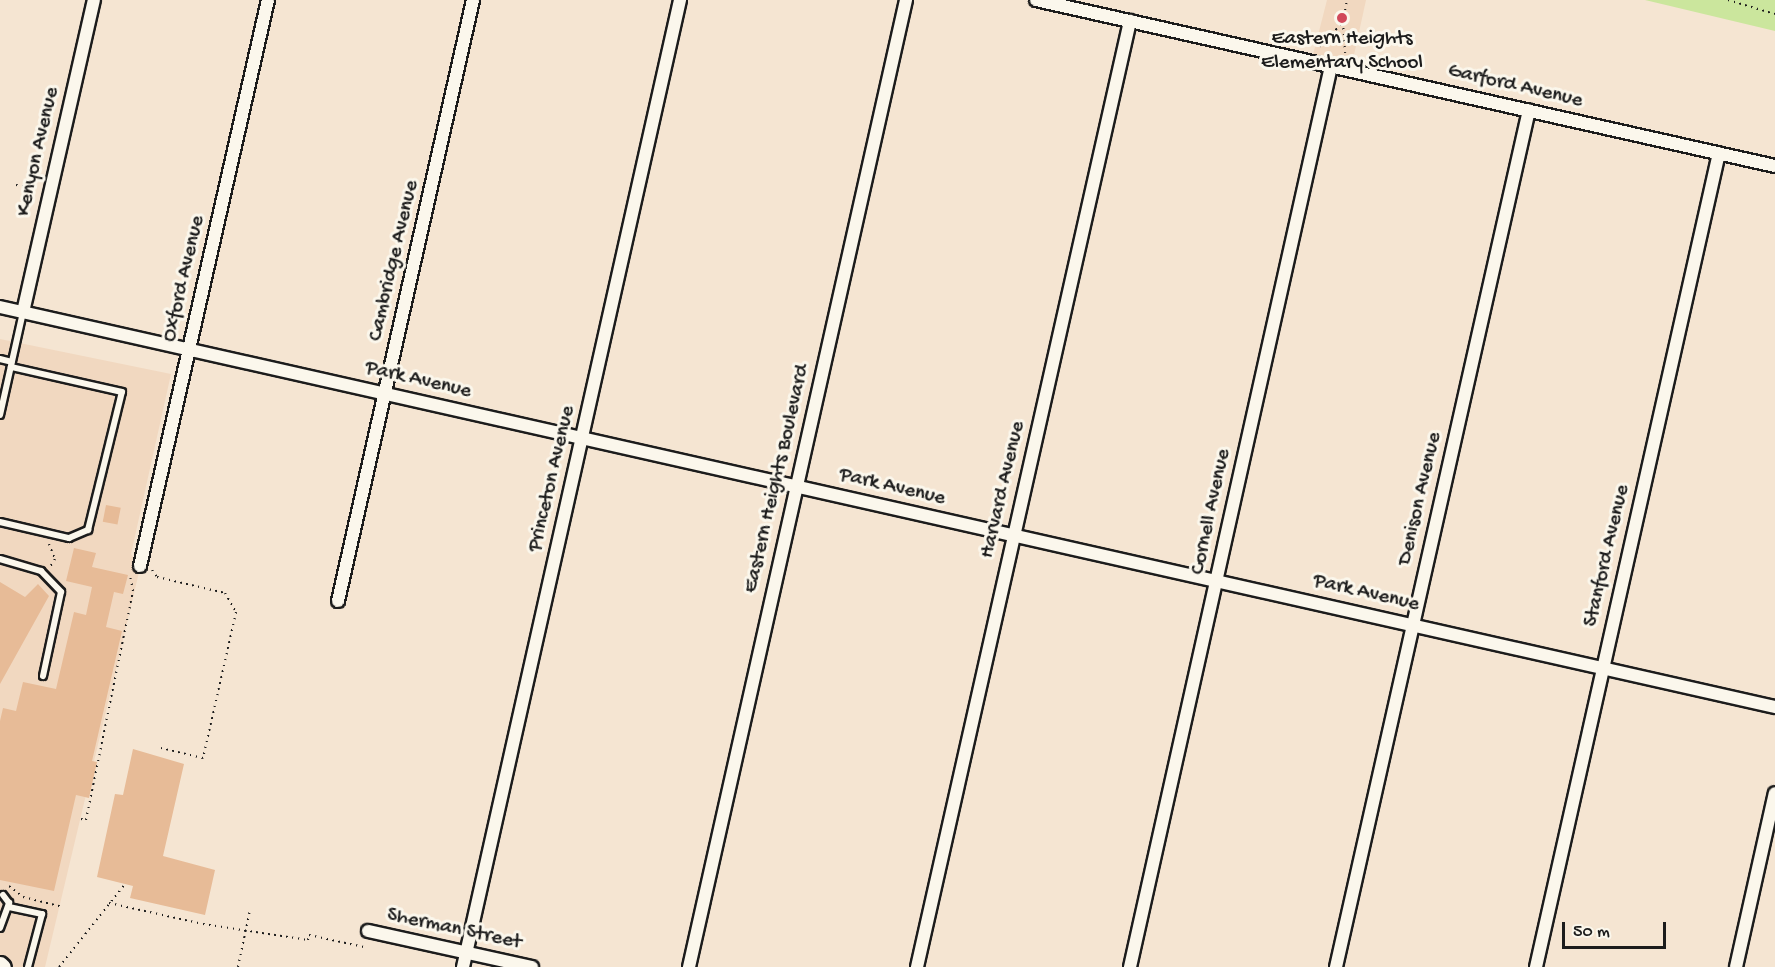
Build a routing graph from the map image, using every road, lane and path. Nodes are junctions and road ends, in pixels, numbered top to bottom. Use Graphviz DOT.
graph roads {
  1 [pos="94,0"];
  2 [pos="268,0"];
  3 [pos="473,0"];
  4 [pos="680,0"];
  5 [pos="906,0"];
  6 [pos="1036,0"];
  7 [pos="1347,0"];
  8 [pos="1728,0"];
  9 [pos="1775,14"];
  10 [pos="1130,21"];
  11 [pos="1343,22"];
  12 [pos="1319,47"];
  13 [pos="1345,53"];
  14 [pos="1330,66"];
  15 [pos="1528,110"];
  16 [pos="1719,153"];
  17 [pos="1775,166"];
  18 [pos="16,185"];
  19 [pos="36,189"];
  20 [pos="0,307"];
  21 [pos="23,312"];
  22 [pos="189,349"];
  23 [pos="0,359"];
  24 [pos="11,365"];
  25 [pos="385,394"];
  26 [pos="0,415"];
  27 [pos="582,438"];
  28 [pos="797,486"];
  29 [pos="0,522"];
  30 [pos="1014,535"];
  31 [pos="50,538"];
  32 [pos="0,559"];
  33 [pos="53,566"];
  34 [pos="140,567"];
  35 [pos="1216,581"];
  36 [pos="338,601"];
  37 [pos="1413,625"];
  38 [pos="1603,668"];
  39 [pos="43,676"];
  40 [pos="1775,707"];
  41 [pos="157,747"];
  42 [pos="1775,793"];
  43 [pos="81,819"];
  44 [pos="125,884"];
  45 [pos="0,885"];
  46 [pos="3,895"];
  47 [pos="109,903"];
  48 [pos="9,907"];
  49 [pos="63,907"];
  50 [pos="250,910"];
  51 [pos="246,927"];
  52 [pos="0,928"];
  53 [pos="368,931"];
  54 [pos="364,948"];
  55 [pos="466,952"];
  56 [pos="28,967"];
  57 [pos="59,967"];
  58 [pos="238,967"];
  59 [pos="463,967"];
  60 [pos="532,967"];
  61 [pos="689,967"];
  62 [pos="917,967"];
  63 [pos="1130,967"];
  64 [pos="1336,967"];
  65 [pos="1536,967"];
  66 [pos="1736,967"];
  1 -- 21 [label="street, Kenyon Avenue"];
  2 -- 22 [label="street, Oxford Avenue"];
  3 -- 25 [label="street, Cambridge Avenue"];
  4 -- 27 [label="street, Princeton Avenue"];
  5 -- 28 [label="street, Eastern Heights Boulevard"];
  6 -- 10 [label="street, Garford Avenue"];
  7 -- 11 [label="path"];
  8 -- 9 [label="path"];
  10 -- 14 [label="street, Garford Avenue"];
  10 -- 30 [label="street, Harvard Avenue"];
  11 -- 12 [label="path"];
  11 -- 13 [label="path"];
  14 -- 15 [label="street, Garford Avenue"];
  14 -- 35 [label="street, Cornell Avenue"];
  15 -- 16 [label="street, Garford Avenue"];
  15 -- 37 [label="street, Denison Avenue"];
  16 -- 17 [label="street, Garford Avenue"];
  16 -- 38 [label="street, Stanford Avenue"];
  18 -- 19 [label="path"];
  20 -- 21 [label="street, Park Avenue"];
  21 -- 22 [label="street, Park Avenue"];
  21 -- 24 [label="lane"];
  22 -- 25 [label="street, Park Avenue"];
  22 -- 34 [label="street, Oxford Avenue"];
  23 -- 24 [label="lane"];
  24 -- 26 [label="lane"];
  24 -- 29 [label="lane"];
  25 -- 27 [label="street, Park Avenue"];
  25 -- 36 [label="street, Cambridge Avenue"];
  27 -- 28 [label="street, Park Avenue"];
  27 -- 55 [label="street, Princeton Avenue"];
  28 -- 30 [label="street, Park Avenue"];
  28 -- 61 [label="street, Eastern Heights Boulevard"];
  30 -- 35 [label="street, Park Avenue"];
  30 -- 62 [label="street, Harvard Avenue"];
  31 -- 33 [label="path"];
  32 -- 39 [label="lane"];
  34 -- 41 [label="path"];
  34 -- 43 [label="path"];
  35 -- 37 [label="street, Park Avenue"];
  35 -- 63 [label="street, Cornell Avenue"];
  37 -- 38 [label="street, Park Avenue"];
  37 -- 64 [label="street, Denison Avenue"];
  38 -- 40 [label="street, Park Avenue"];
  38 -- 65 [label="street, Stanford Avenue"];
  42 -- 66 [label="street"];
  44 -- 47 [label="path"];
  45 -- 49 [label="path"];
  46 -- 48 [label="lane"];
  47 -- 51 [label="path"];
  47 -- 57 [label="path"];
  48 -- 52 [label="lane"];
  48 -- 56 [label="lane"];
  50 -- 51 [label="path"];
  51 -- 54 [label="path"];
  51 -- 58 [label="path"];
  53 -- 55 [label="street, Sherman Street"];
  55 -- 59 [label="street, Princeton Avenue"];
  55 -- 60 [label="street, Sherman Street"];
}
